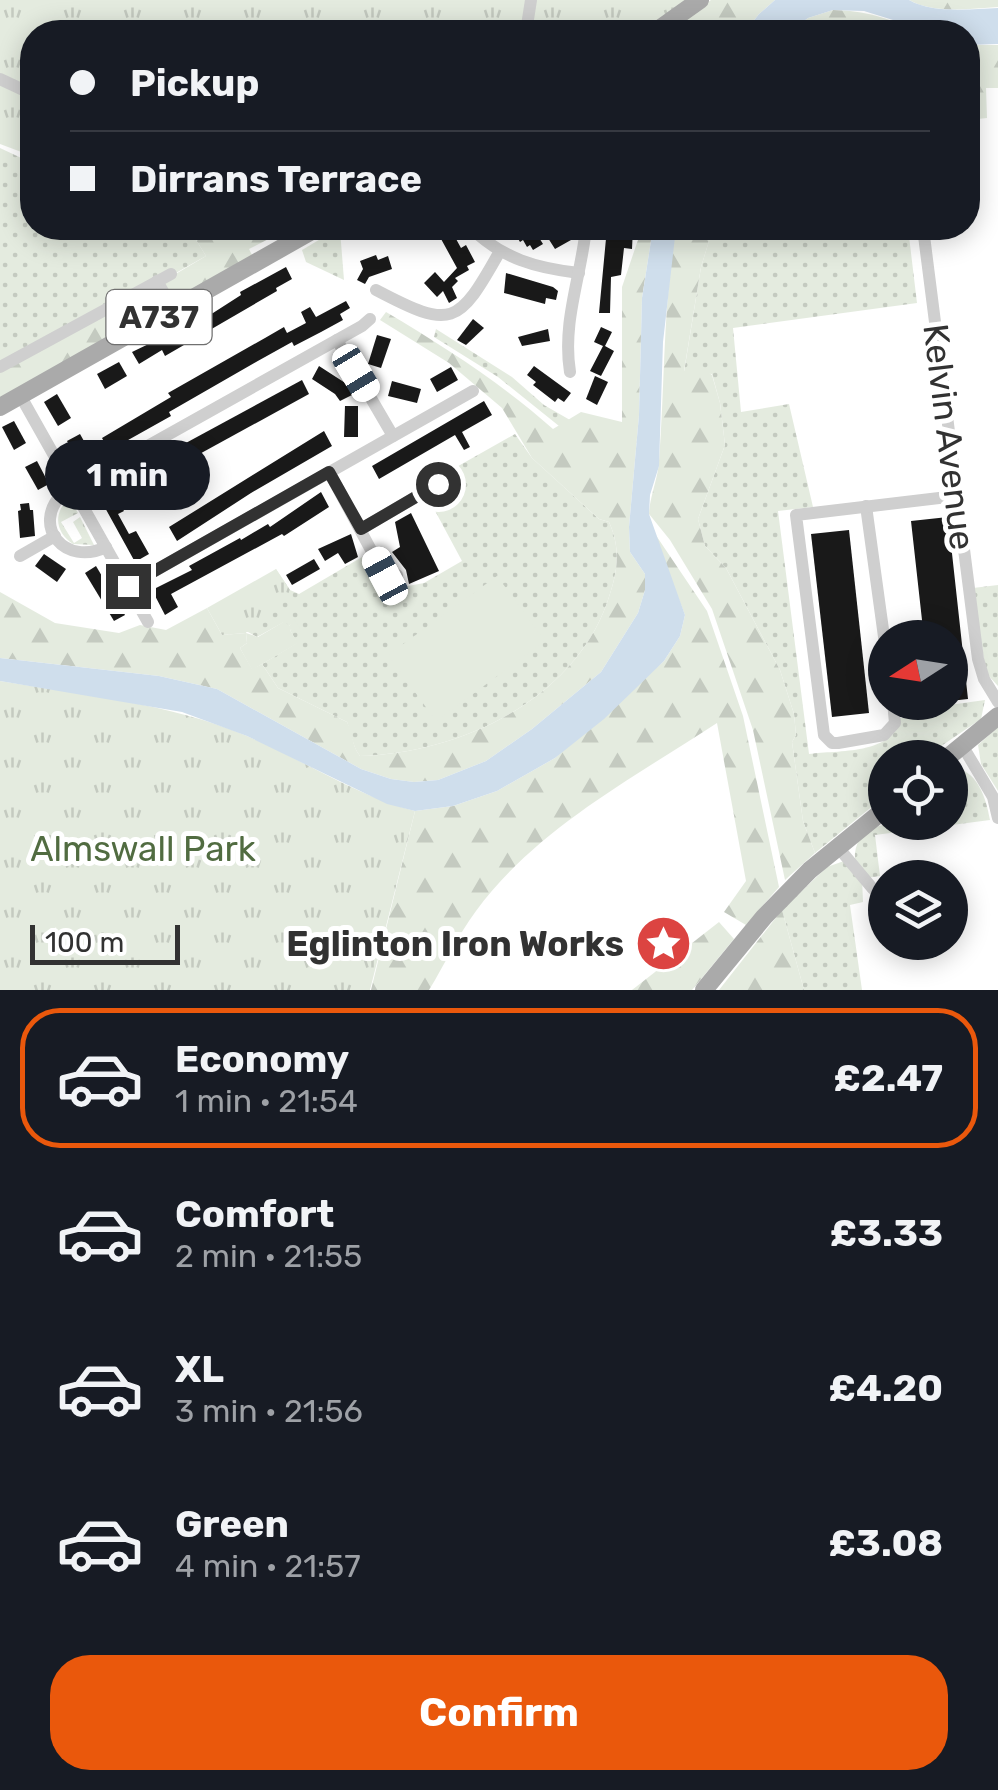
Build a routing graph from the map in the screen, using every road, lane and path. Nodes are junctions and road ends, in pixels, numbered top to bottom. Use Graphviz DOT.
graph roads {
  1 [pos="700,0"];
  2 [pos="672,20"];
  3 [pos="289,240"];
  4 [pos="486,240"];
  5 [pos="584,240"];
  6 [pos="924,240"];
  7 [pos="500,251"];
  8 [pos="580,273"];
  9 [pos="171,274"];
  10 [pos="157,282"];
  11 [pos="376,290"];
  12 [pos="173,309"];
  13 [pos="370,318"];
  14 [pos="336,340"];
  15 [pos="0,367"];
  16 [pos="570,372"];
  17 [pos="473,390"];
  18 [pos="20,395"];
  19 [pos="0,406"];
  20 [pos="393,436"];
  21 [pos="329,472"];
  22 [pos="438,484"];
  23 [pos="72,488"];
  24 [pos="956,496"];
  25 [pos="866,506"];
  26 [pos="361,529"];
  27 [pos="55,536"];
  28 [pos="106,547"];
  29 [pos="20,555"];
  30 [pos="397,576"];
  31 [pos="128,586"];
  32 [pos="882,620"];
  33 [pos="148,622"];
  34 [pos="998,702"];
  35 [pos="998,716"];
  36 [pos="895,720"];
  37 [pos="968,740"];
  38 [pos="968,755"];
  39 [pos="998,818"];
  40 [pos="868,821"];
  41 [pos="837,846"];
  42 [pos="868,883"];
  43 [pos="704,990"];
  1 -- 2 [label="main road"];
  3 -- 12 [label="main road, A737"];
  4 -- 7 [label="street"];
  5 -- 8 [label="street"];
  6 -- 24 [label="street, Kelvin Avenue"];
  7 -- 8 [label="street"];
  7 -- 11 [label="street"];
  8 -- 16 [label="street"];
  9 -- 10 [label="street"];
  10 -- 12 [label="street"];
  10 -- 15 [label="street"];
  12 -- 18 [label="main road, A737"];
  13 -- 14 [label="street"];
  14 -- 20 [label="street"];
  14 -- 23 [label="street"];
  17 -- 20 [label="street"];
  18 -- 19 [label="main road, A737"];
  18 -- 23 [label="street"];
  20 -- 21 [label="street"];
  21 -- 26 [label="street"];
  21 -- 31 [label="street"];
  22 -- 26 [label="street"];
  23 -- 27 [label="street"];
  23 -- 28 [label="street"];
  24 -- 25 [label="street"];
  24 -- 34 [label="street, Kelvin Avenue"];
  25 -- 32 [label="street"];
  25 -- 36 [label="street"];
  26 -- 30 [label="street"];
  27 -- 28 [label="street"];
  27 -- 29 [label="street"];
  28 -- 31 [label="street"];
  31 -- 33 [label="street"];
  35 -- 37 [label="main road"];
  38 -- 39 [label="street"];
  40 -- 41 [label="main road"];
  41 -- 42 [label="street"];
  41 -- 43 [label="main road"];
}
